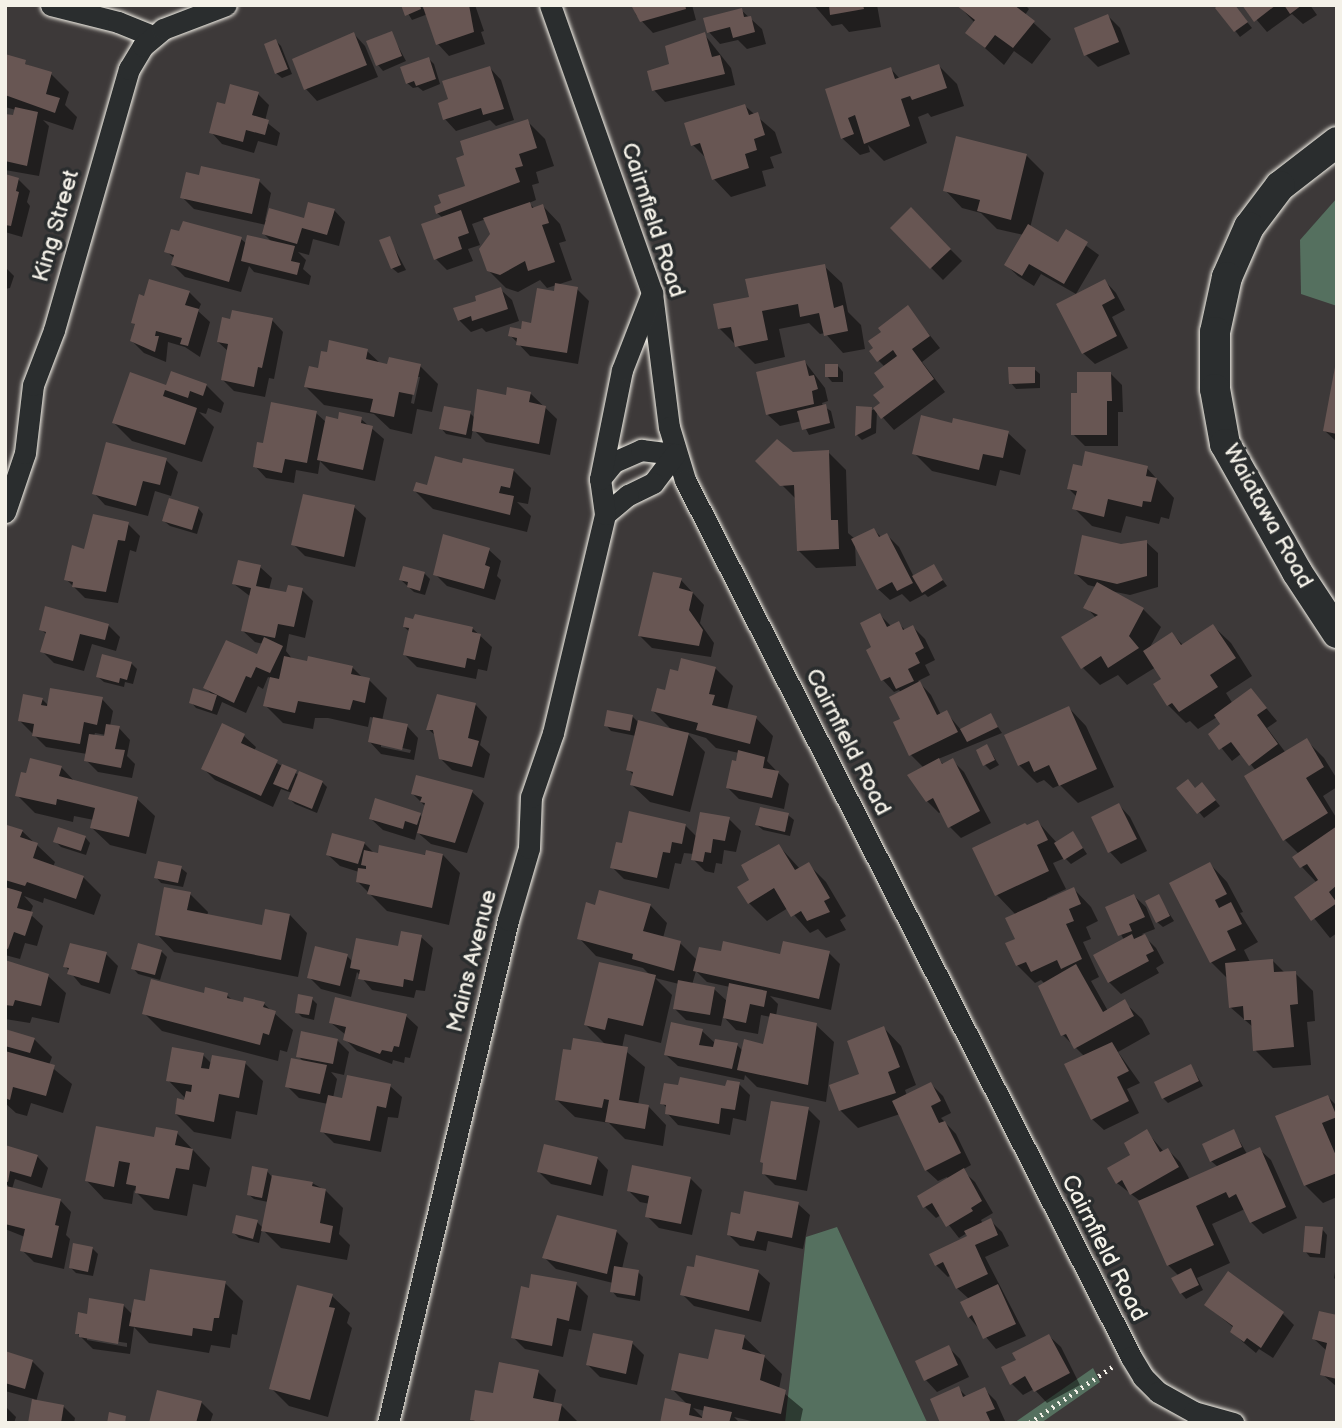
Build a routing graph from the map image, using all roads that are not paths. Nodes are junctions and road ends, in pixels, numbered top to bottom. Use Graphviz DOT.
graph roads {
  1 [pos="51,5"];
  2 [pos="226,5"];
  3 [pos="550,5"];
  4 [pos="153,36"];
  5 [pos="1337,142"];
  6 [pos="652,293"];
  7 [pos="675,454"];
  8 [pos="600,479"];
  9 [pos="5,512"];
  10 [pos="605,514"];
  11 [pos="1337,633"];
  12 [pos="388,1423"];
  13 [pos="1233,1423"];
  1 -- 4 [label="street"];
  2 -- 4 [label="street, King Street"];
  3 -- 6 [label="street, Cairnfield Road"];
  4 -- 9 [label="street, King Street"];
  5 -- 11 [label="main road, Waiatawa Road"];
  6 -- 7 [label="street, Cairnfield Road"];
  6 -- 8 [label="street, Mains Avenue"];
  7 -- 8 [label="street"];
  7 -- 10 [label="street"];
  7 -- 13 [label="street, Cairnfield Road"];
  8 -- 10 [label="street, Mains Avenue"];
  10 -- 12 [label="street, Mains Avenue"];
}
